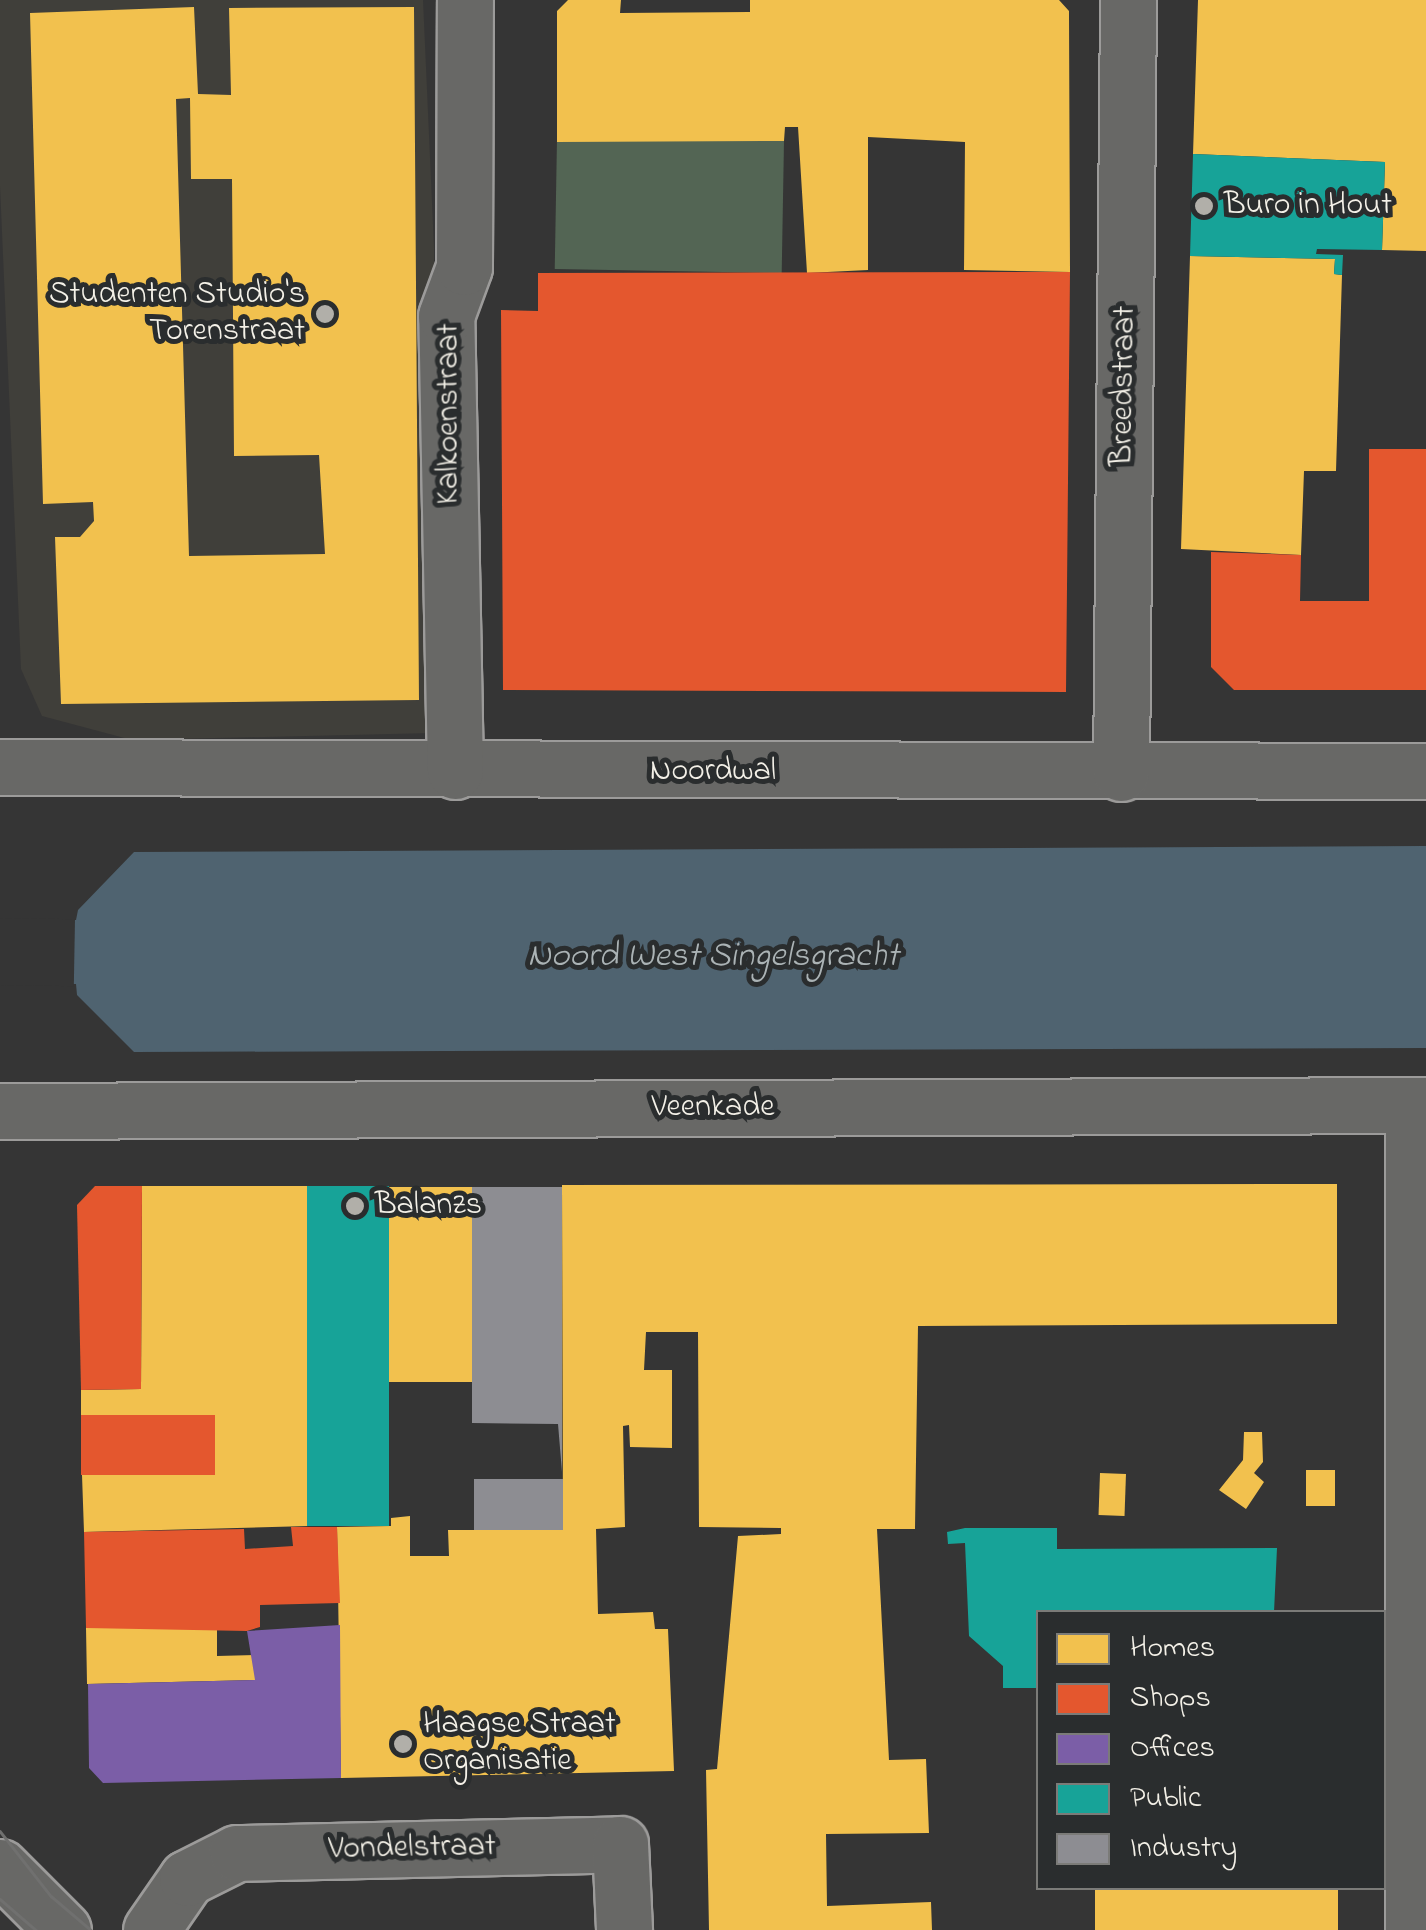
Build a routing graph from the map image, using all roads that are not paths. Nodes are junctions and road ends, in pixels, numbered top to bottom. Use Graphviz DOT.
graph roads {
  1 [pos="465,0"];
  2 [pos="1128,0"];
  3 [pos="0,767"];
  4 [pos="455,771"];
  5 [pos="1426,771"];
  6 [pos="1121,772"];
  7 [pos="1419,1104"];
  8 [pos="0,1111"];
  9 [pos="0,1867"];
  10 [pos="63,1930"];
  11 [pos="151,1930"];
  12 [pos="624,1930"];
  13 [pos="1412,1930"];
  1 -- 4 [label="street, Kalkoenstraat"];
  2 -- 6 [label="street, Breedstraat"];
  3 -- 4 [label="street, Noordwal"];
  4 -- 6 [label="street, Noordwal"];
  5 -- 6 [label="street, Noordwal"];
  7 -- 8 [label="street, Veenkade"];
  7 -- 13 [label="street"];
  9 -- 10 [label="street"];
  11 -- 12 [label="street, Vondelstraat"];
}
